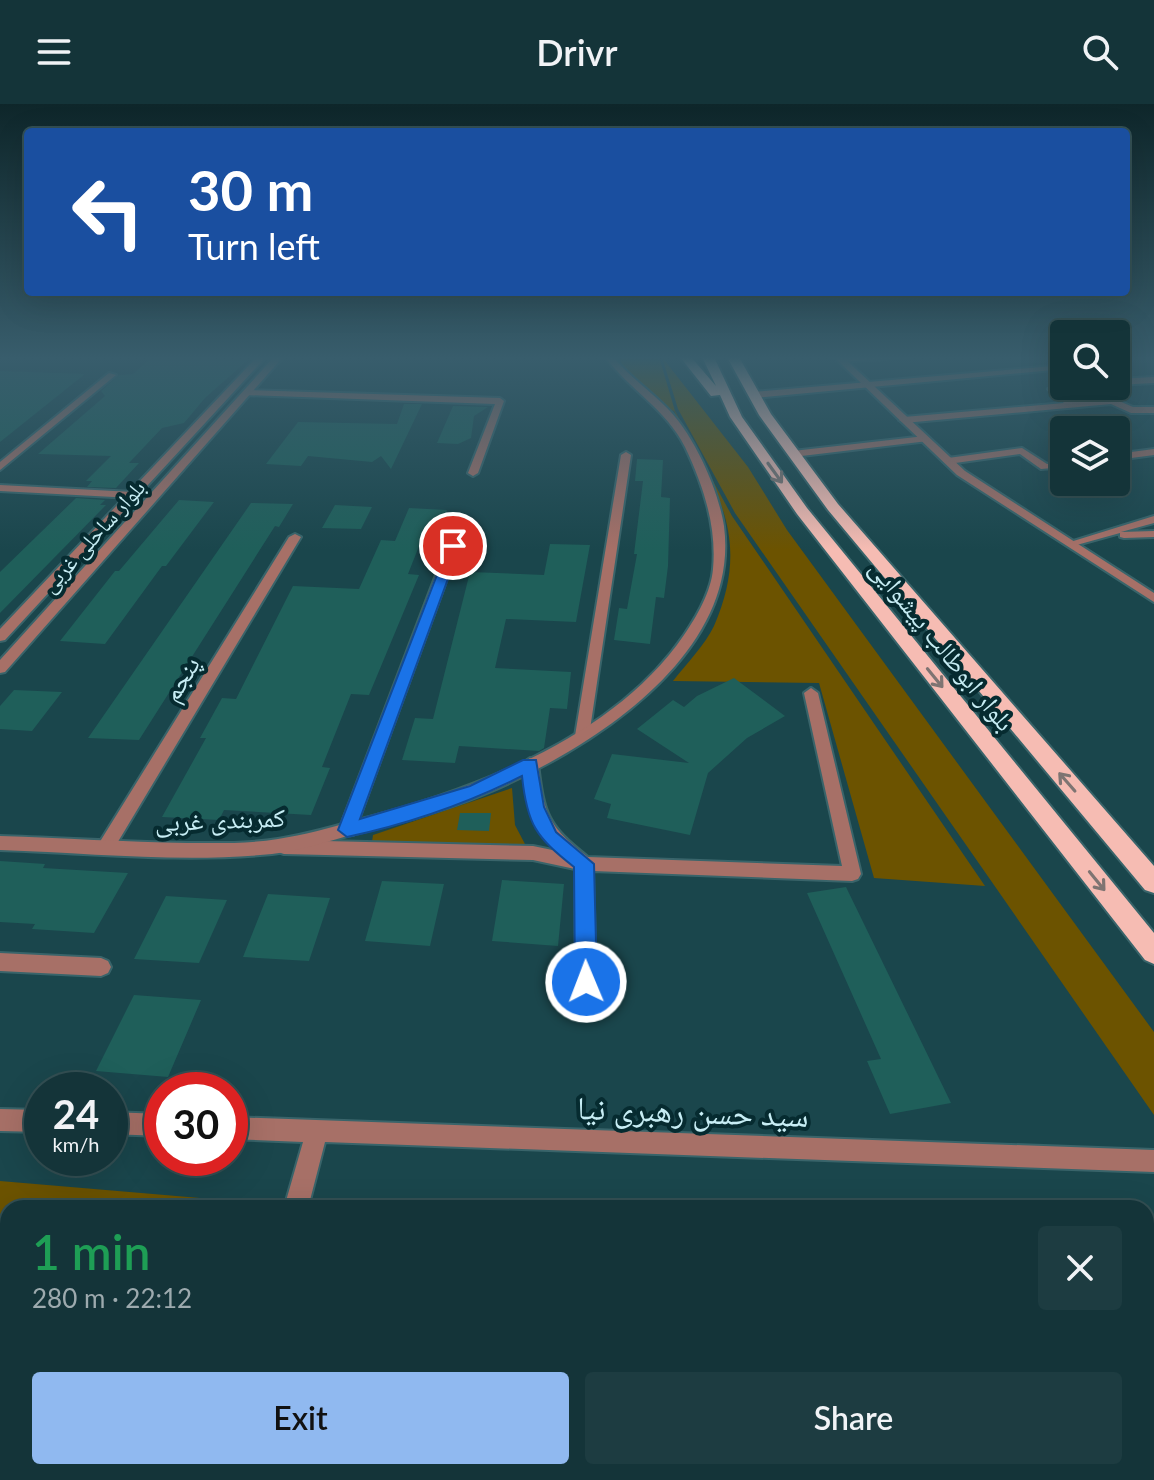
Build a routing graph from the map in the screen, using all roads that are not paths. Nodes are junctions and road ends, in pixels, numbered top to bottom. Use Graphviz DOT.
graph roads {
  1 [pos="56,421"];
  2 [pos="202,421"];
  3 [pos="222,421"];
  4 [pos="492,421"];
  5 [pos="674,421"];
  6 [pos="740,421"];
  7 [pos="771,421"];
  8 [pos="905,421"];
  9 [pos="925,439"];
  10 [pos="793,454"];
  11 [pos="1151,454"];
  12 [pos="626,455"];
  13 [pos="1130,456"];
  14 [pos="948,461"];
  15 [pos="1050,466"];
  16 [pos="0,467"];
  17 [pos="473,473"];
  18 [pos="0,488"];
  19 [pos="133,495"];
  20 [pos="1154,519"];
  21 [pos="1154,534"];
  22 [pos="1090,536"];
  23 [pos="295,537"];
  24 [pos="1073,543"];
  25 [pos="453,546"];
  26 [pos="1154,598"];
  27 [pos="0,637"];
  28 [pos="0,669"];
  29 [pos="811,693"];
  30 [pos="582,736"];
  31 [pos="530,764"];
  32 [pos="347,830"];
  33 [pos="0,843"];
  34 [pos="107,845"];
  35 [pos="274,847"];
  36 [pos="584,864"];
  37 [pos="1154,883"];
  38 [pos="1154,952"];
  39 [pos="0,962"];
  40 [pos="101,967"];
  41 [pos="586,982"];
  42 [pos="0,1120"];
  43 [pos="24,1121"];
  44 [pos="248,1129"];
  45 [pos="317,1131"];
  46 [pos="1154,1161"];
  47 [pos="298,1200"];
  1 -- 16 [label="street"];
  2 -- 19 [label="street, بلوار ساحلی غربی"];
  3 -- 28 [label="street, بلوار ساحلی غربی"];
  4 -- 17 [label="street"];
  5 -- 30 [label="street, کمربندی غربی"];
  6 -- 38 [label="highway, بلوار ابوطالب پیشوایی, one-way"];
  7 -- 10 [label="highway, بلوار ابوطالب پیشوایی"];
  8 -- 9 [label="street"];
  9 -- 10 [label="street"];
  9 -- 14 [label="street"];
  37 -- 10 [label="highway, بلوار ابوطالب پیشوایی, one-way"];
  11 -- 13 [label="street"];
  12 -- 30 [label="street"];
  14 -- 15 [label="street"];
  14 -- 24 [label="street"];
  18 -- 19 [label="street"];
  19 -- 27 [label="street, بلوار ساحلی غربی"];
  20 -- 22 [label="street"];
  21 -- 22 [label="street"];
  22 -- 24 [label="street"];
  23 -- 34 [label="street, پنجم"];
  24 -- 26 [label="street"];
  25 -- 32 [label="street"];
  29 -- 36 [label="street"];
  30 -- 31 [label="street, کمربندی غربی"];
  31 -- 32 [label="street, کمربندی غربی"];
  31 -- 36 [label="street"];
  32 -- 35 [label="street, کمربندی غربی"];
  33 -- 34 [label="street, کمربندی غربی"];
  34 -- 35 [label="street, کمربندی غربی"];
  35 -- 36 [label="street"];
  36 -- 41 [label="street"];
  39 -- 40 [label="street"];
  42 -- 43 [label="street"];
  44 -- 45 [label="street, سید حسن رهبری نیا"];
  45 -- 46 [label="street, سید حسن رهبری نیا"];
  45 -- 47 [label="street"];
}
